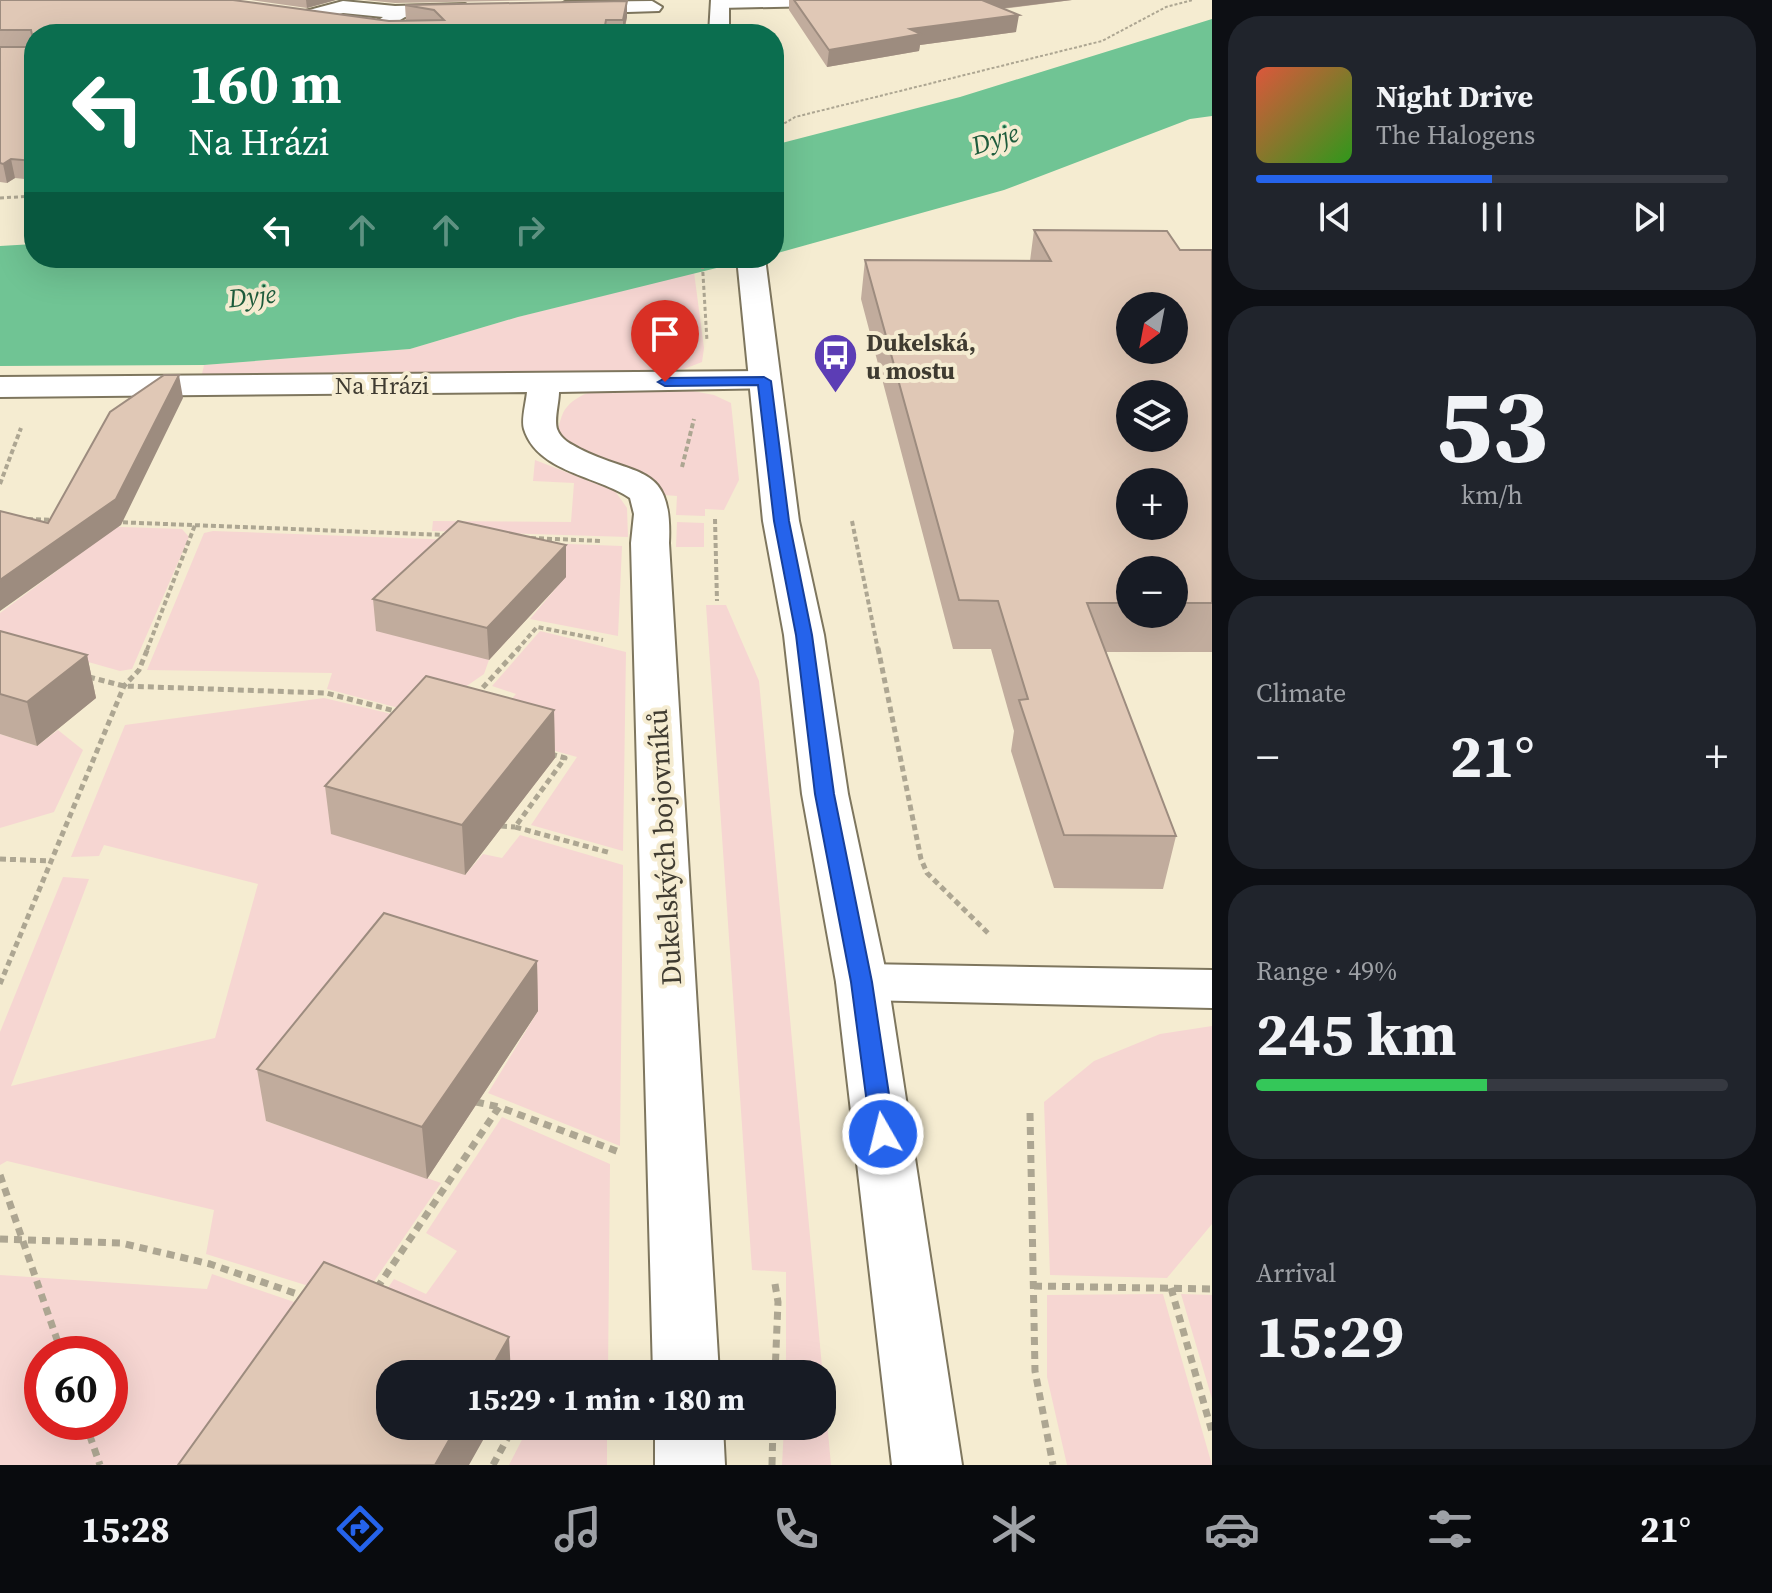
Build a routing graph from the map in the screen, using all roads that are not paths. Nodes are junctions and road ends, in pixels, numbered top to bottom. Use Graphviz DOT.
graph roads {
  1 [pos="821,0"];
  2 [pos="719,1"];
  3 [pos="652,7"];
  4 [pos="542,8"];
  5 [pos="480,9"];
  6 [pos="395,12"];
  7 [pos="341,24"];
  8 [pos="384,24"];
  9 [pos="719,24"];
  10 [pos="752,268"];
  11 [pos="764,381"];
  12 [pos="544,384"];
  13 [pos="0,387"];
  14 [pos="862,982"];
  15 [pos="1212,989"];
  16 [pos="685,1360"];
  17 [pos="689,1440"];
  18 [pos="690,1465"];
  19 [pos="927,1465"];
  1 -- 2 [label="street"];
  2 -- 9 [label="street"];
  3 -- 4 [label="street"];
  5 -- 6 [label="street"];
  6 -- 7 [label="street"];
  6 -- 8 [label="street"];
  10 -- 11 [label="street"];
  11 -- 12 [label="street, Na Hrázi"];
  11 -- 14 [label="street"];
  12 -- 13 [label="street, Na Hrázi"];
  12 -- 16 [label="street, Dukelských bojovníků"];
  14 -- 15 [label="street"];
  14 -- 19 [label="street"];
  17 -- 18 [label="street"];
}
